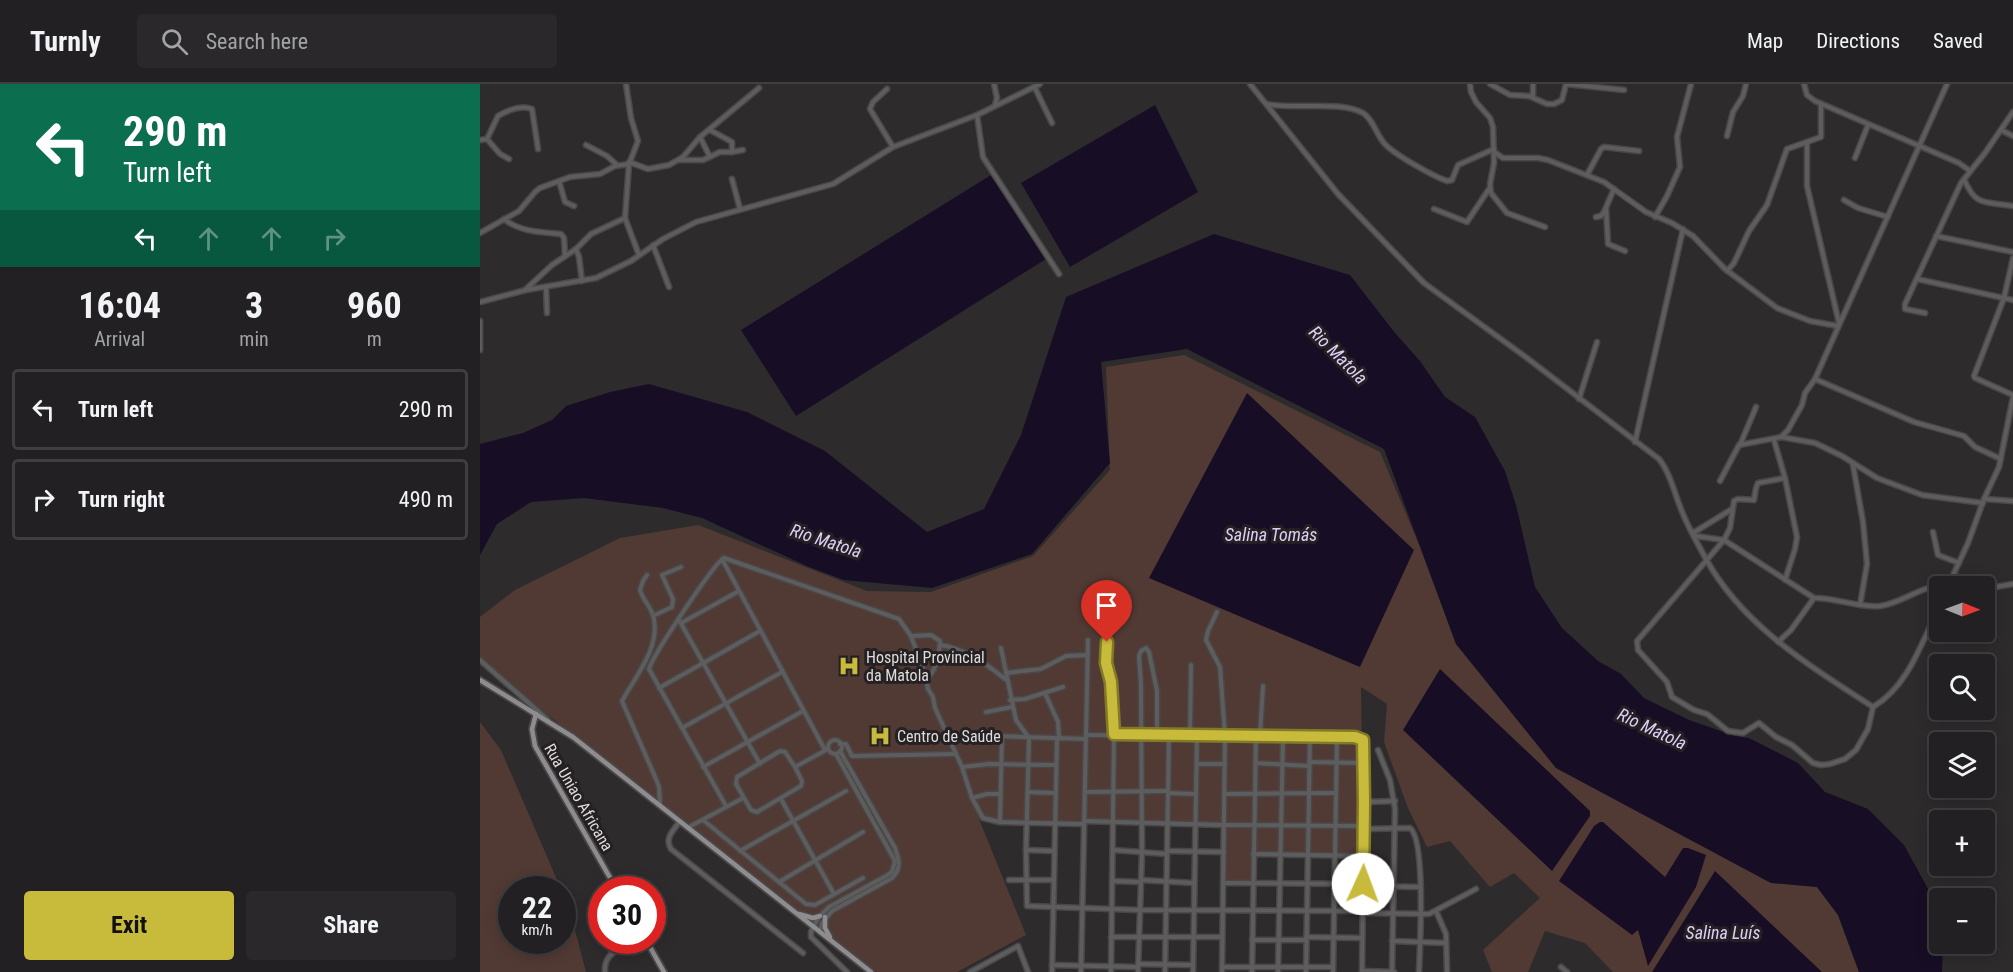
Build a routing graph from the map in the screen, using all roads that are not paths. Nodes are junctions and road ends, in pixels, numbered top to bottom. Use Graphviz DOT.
graph roads {
  1 [pos="626,84"];
  2 [pos="994,84"];
  3 [pos="1041,84"];
  4 [pos="1250,84"];
  5 [pos="1470,84"];
  6 [pos="1490,84"];
  7 [pos="1533,84"];
  8 [pos="1566,84"];
  9 [pos="1691,84"];
  10 [pos="1746,84"];
  11 [pos="1804,84"];
  12 [pos="1947,84"];
  13 [pos="1035,87"];
  14 [pos="759,88"];
  15 [pos="887,90"];
  16 [pos="1624,90"];
  17 [pos="1533,97"];
  18 [pos="997,98"];
  19 [pos="1004,103"];
  20 [pos="1266,104"];
  21 [pos="1821,104"];
  22 [pos="995,105"];
  23 [pos="2013,112"];
  24 [pos="977,116"];
  25 [pos="1052,123"];
  26 [pos="1868,125"];
  27 [pos="710,130"];
  28 [pos="2001,130"];
  29 [pos="1727,135"];
  30 [pos="2013,136"];
  31 [pos="700,137"];
  32 [pos="487,139"];
  33 [pos="480,140"];
  34 [pos="1807,142"];
  35 [pos="586,146"];
  36 [pos="893,147"];
  37 [pos="1920,148"];
  38 [pos="538,149"];
  39 [pos="743,150"];
  40 [pos="1639,150"];
  41 [pos="1494,151"];
  42 [pos="732,152"];
  43 [pos="710,157"];
  44 [pos="509,159"];
  45 [pos="1855,159"];
  46 [pos="678,160"];
  47 [pos="629,163"];
  48 [pos="618,166"];
  49 [pos="1970,171"];
  50 [pos="1587,175"];
  51 [pos="1964,178"];
  52 [pos="732,179"];
  53 [pos="559,180"];
  54 [pos="1489,189"];
  55 [pos="1614,189"];
  56 [pos="1845,200"];
  57 [pos="574,206"];
  58 [pos="2013,206"];
  59 [pos="1606,208"];
  60 [pos="740,209"];
  61 [pos="1434,209"];
  62 [pos="1596,217"];
  63 [pos="1655,217"];
  64 [pos="625,218"];
  65 [pos="1888,218"];
  66 [pos="504,219"];
  67 [pos="1545,227"];
  68 [pos="1683,229"];
  69 [pos="480,233"];
  70 [pos="1936,236"];
  71 [pos="654,245"];
  72 [pos="576,249"];
  73 [pos="1625,251"];
  74 [pos="2013,252"];
  75 [pos="639,255"];
  76 [pos="565,256"];
  77 [pos="2013,258"];
  78 [pos="1727,271"];
  79 [pos="1059,274"];
  80 [pos="1917,279"];
  81 [pos="582,281"];
  82 [pos="546,287"];
  83 [pos="669,287"];
  84 [pos="526,290"];
  85 [pos="2004,298"];
  86 [pos="2013,300"];
  87 [pos="480,302"];
  88 [pos="547,313"];
  89 [pos="1925,313"];
  90 [pos="480,321"];
  91 [pos="1839,325"];
  92 [pos="1597,342"];
  93 [pos="480,350"];
  94 [pos="1815,379"];
  95 [pos="2013,396"];
  96 [pos="1579,399"];
  97 [pos="1756,407"];
  98 [pos="1781,437"];
  99 [pos="1774,440"];
  100 [pos="1635,442"];
  101 [pos="1739,445"];
  102 [pos="2001,459"];
  103 [pos="1853,464"];
  104 [pos="1785,478"];
  105 [pos="1720,481"];
  106 [pos="1984,501"];
  107 [pos="2013,501"];
  108 [pos="1732,508"];
  109 [pos="1933,532"];
  110 [pos="1694,535"];
  111 [pos="1724,540"];
  112 [pos="722,559"];
  113 [pos="1707,560"];
  114 [pos="1959,563"];
  115 [pos="681,567"];
  116 [pos="648,575"];
  117 [pos="1954,576"];
  118 [pos="1785,580"];
  119 [pos="2013,584"];
  120 [pos="1995,587"];
  121 [pos="1929,589"];
  122 [pos="739,591"];
  123 [pos="1814,598"];
  124 [pos="1860,605"];
  125 [pos="1217,612"];
  126 [pos="653,616"];
  127 [pos="680,621"];
  128 [pos="1929,629"];
  129 [pos="760,631"];
  130 [pos="911,636"];
  131 [pos="1088,640"];
  132 [pos="1107,642"];
  133 [pos="1778,642"];
  134 [pos="940,645"];
  135 [pos="1001,648"];
  136 [pos="1088,655"];
  137 [pos="480,660"];
  138 [pos="703,663"];
  139 [pos="1191,665"];
  140 [pos="782,672"];
  141 [pos="1006,673"];
  142 [pos="480,680"];
  143 [pos="1006,680"];
  144 [pos="926,681"];
  145 [pos="1263,686"];
  146 [pos="1063,687"];
  147 [pos="659,688"];
  148 [pos="1045,693"];
  149 [pos="1010,700"];
  150 [pos="726,704"];
  151 [pos="1012,707"];
  152 [pos="1872,707"];
  153 [pos="803,711"];
  154 [pos="986,712"];
  155 [pos="536,714"];
  156 [pos="553,724"];
  157 [pos="682,728"];
  158 [pos="1114,734"];
  159 [pos="1142,734"];
  160 [pos="966,735"];
  161 [pos="1157,735"];
  162 [pos="1169,735"];
  163 [pos="1190,735"];
  164 [pos="1197,735"];
  165 [pos="1225,735"];
  166 [pos="1258,735"];
  167 [pos="1002,736"];
  168 [pos="1282,736"];
  169 [pos="1310,736"];
  170 [pos="1337,736"];
  171 [pos="1086,737"];
  172 [pos="1029,738"];
  173 [pos="1058,739"];
  174 [pos="748,742"];
  175 [pos="840,744"];
  176 [pos="827,749"];
  177 [pos="1378,750"];
  178 [pos="838,752"];
  179 [pos="956,754"];
  180 [pos="1336,762"];
  181 [pos="1255,763"];
  182 [pos="1364,763"];
  183 [pos="760,764"];
  184 [pos="1001,764"];
  185 [pos="1197,764"];
  186 [pos="1225,764"];
  187 [pos="1309,764"];
  188 [pos="1028,765"];
  189 [pos="1056,765"];
  190 [pos="1282,765"];
  191 [pos="704,767"];
  192 [pos="795,767"];
  193 [pos="962,767"];
  194 [pos="846,791"];
  195 [pos="1028,792"];
  196 [pos="1084,792"];
  197 [pos="1114,792"];
  198 [pos="1142,792"];
  199 [pos="1168,792"];
  200 [pos="1055,793"];
  201 [pos="1254,793"];
  202 [pos="1336,793"];
  203 [pos="1000,794"];
  204 [pos="1196,794"];
  205 [pos="1224,794"];
  206 [pos="1281,794"];
  207 [pos="1308,794"];
  208 [pos="743,798"];
  209 [pos="972,798"];
  210 [pos="781,800"];
  211 [pos="1395,801"];
  212 [pos="1364,802"];
  213 [pos="660,804"];
  214 [pos="726,807"];
  215 [pos="681,820"];
  216 [pos="703,820"];
  217 [pos="793,821"];
  218 [pos="1000,822"];
  219 [pos="1027,822"];
  220 [pos="1113,822"];
  221 [pos="1142,822"];
  222 [pos="1055,823"];
  223 [pos="1084,823"];
  224 [pos="1168,823"];
  225 [pos="1196,824"];
  226 [pos="1253,824"];
  227 [pos="1335,824"];
  228 [pos="1224,825"];
  229 [pos="1281,825"];
  230 [pos="1308,825"];
  231 [pos="689,827"];
  232 [pos="1364,827"];
  233 [pos="1395,830"];
  234 [pos="863,832"];
  235 [pos="740,850"];
  236 [pos="1026,850"];
  237 [pos="1113,850"];
  238 [pos="1054,851"];
  239 [pos="1142,852"];
  240 [pos="1167,852"];
  241 [pos="1195,852"];
  242 [pos="1224,852"];
  243 [pos="1253,854"];
  244 [pos="1307,854"];
  245 [pos="1335,854"];
  246 [pos="1280,855"];
  247 [pos="1364,855"];
  248 [pos="816,861"];
  249 [pos="609,876"];
  250 [pos="863,878"];
  251 [pos="1009,880"];
  252 [pos="1026,880"];
  253 [pos="1053,880"];
  254 [pos="1167,880"];
  255 [pos="1112,881"];
  256 [pos="1141,881"];
  257 [pos="779,882"];
  258 [pos="1194,883"];
  259 [pos="1223,883"];
  260 [pos="1252,883"];
  261 [pos="1280,883"];
  262 [pos="1307,883"];
  263 [pos="1334,883"];
  264 [pos="1363,885"];
  265 [pos="1394,887"];
  266 [pos="1420,887"];
  267 [pos="1476,889"];
  268 [pos="834,894"];
  269 [pos="1053,907"];
  270 [pos="1082,908"];
  271 [pos="1112,910"];
  272 [pos="1139,910"];
  273 [pos="1166,910"];
  274 [pos="1194,910"];
  275 [pos="1222,910"];
  276 [pos="1279,910"];
  277 [pos="1306,910"];
  278 [pos="1334,910"];
  279 [pos="794,911"];
  280 [pos="1252,911"];
  281 [pos="1436,911"];
  282 [pos="1362,912"];
  283 [pos="1393,915"];
  284 [pos="1419,915"];
  285 [pos="823,916"];
  286 [pos="813,927"];
  287 [pos="820,932"];
  288 [pos="1111,937"];
  289 [pos="1222,937"];
  290 [pos="1333,937"];
  291 [pos="1139,938"];
  292 [pos="1166,938"];
  293 [pos="1194,938"];
  294 [pos="1306,938"];
  295 [pos="1362,938"];
  296 [pos="1252,940"];
  297 [pos="1279,940"];
  298 [pos="1392,941"];
  299 [pos="833,942"];
  300 [pos="1420,942"];
  301 [pos="1446,943"];
  302 [pos="803,953"];
  303 [pos="611,954"];
  304 [pos="654,954"];
  305 [pos="1052,965"];
  306 [pos="1165,965"];
  307 [pos="1193,965"];
  308 [pos="1081,966"];
  309 [pos="1111,966"];
  310 [pos="1561,967"];
  311 [pos="1138,968"];
  312 [pos="1222,969"];
  313 [pos="1306,969"];
  314 [pos="1333,969"];
  315 [pos="1252,970"];
  316 [pos="1278,970"];
  317 [pos="1362,971"];
  318 [pos="605,972"];
  319 [pos="664,972"];
  320 [pos="847,972"];
  321 [pos="871,972"];
  322 [pos="970,972"];
  323 [pos="1028,972"];
  324 [pos="1052,972"];
  325 [pos="1081,972"];
  326 [pos="1111,972"];
  327 [pos="1165,972"];
  328 [pos="1192,972"];
  329 [pos="1392,972"];
  330 [pos="1419,972"];
  331 [pos="1447,972"];
  332 [pos="1567,972"];
  1 -- 47 [label="street"];
  2 -- 18 [label="street"];
  3 -- 13 [label="street"];
  4 -- 20 [label="street"];
  5 -- 41 [label="street"];
  6 -- 17 [label="street"];
  7 -- 17 [label="street"];
  8 -- 16 [label="street"];
  8 -- 17 [label="street"];
  9 -- 63 [label="street"];
  10 -- 29 [label="street"];
  11 -- 21 [label="street"];
  12 -- 37 [label="street"];
  13 -- 19 [label="street"];
  13 -- 25 [label="street"];
  14 -- 27 [label="street"];
  15 -- 36 [label="street"];
  18 -- 19 [label="street"];
  18 -- 22 [label="street"];
  19 -- 22 [label="street"];
  20 -- 41 [label="street"];
  20 -- 96 [label="street"];
  21 -- 26 [label="street"];
  21 -- 34 [label="street"];
  22 -- 24 [label="street"];
  23 -- 28 [label="street"];
  24 -- 36 [label="street"];
  24 -- 79 [label="street"];
  26 -- 37 [label="street"];
  26 -- 45 [label="street"];
  27 -- 31 [label="street"];
  27 -- 42 [label="street"];
  28 -- 30 [label="street"];
  28 -- 49 [label="street"];
  31 -- 43 [label="street"];
  31 -- 46 [label="street"];
  32 -- 33 [label="street"];
  32 -- 38 [label="street"];
  32 -- 44 [label="street"];
  34 -- 78 [label="street"];
  34 -- 91 [label="street"];
  35 -- 48 [label="street"];
  36 -- 60 [label="street"];
  37 -- 49 [label="street"];
  37 -- 65 [label="street"];
  39 -- 42 [label="street"];
  40 -- 50 [label="street"];
  41 -- 50 [label="street"];
  41 -- 54 [label="street"];
  42 -- 43 [label="street"];
  43 -- 46 [label="street"];
  46 -- 47 [label="street"];
  47 -- 48 [label="street"];
  47 -- 64 [label="street"];
  48 -- 53 [label="street"];
  49 -- 51 [label="street"];
  50 -- 55 [label="street"];
  51 -- 58 [label="street"];
  51 -- 70 [label="street"];
  52 -- 60 [label="street"];
  53 -- 57 [label="street"];
  53 -- 66 [label="street"];
  54 -- 61 [label="street"];
  54 -- 67 [label="street"];
  55 -- 59 [label="street"];
  55 -- 63 [label="street"];
  56 -- 65 [label="street"];
  59 -- 62 [label="street"];
  59 -- 73 [label="street"];
  60 -- 71 [label="street"];
  63 -- 68 [label="street"];
  64 -- 72 [label="street"];
  64 -- 75 [label="street"];
  65 -- 91 [label="street"];
  66 -- 69 [label="street"];
  66 -- 76 [label="street"];
  68 -- 78 [label="street"];
  68 -- 100 [label="street"];
  70 -- 74 [label="street"];
  70 -- 80 [label="street"];
  71 -- 75 [label="street"];
  71 -- 83 [label="street"];
  72 -- 76 [label="street"];
  72 -- 81 [label="street"];
  75 -- 81 [label="street"];
  76 -- 84 [label="street"];
  77 -- 85 [label="street"];
  78 -- 91 [label="street"];
  80 -- 85 [label="street"];
  80 -- 89 [label="street"];
  81 -- 82 [label="street"];
  82 -- 84 [label="street"];
  82 -- 88 [label="street"];
  84 -- 87 [label="street"];
  85 -- 86 [label="street"];
  85 -- 95 [label="street"];
  90 -- 93 [label="street"];
  91 -- 94 [label="street"];
  92 -- 96 [label="street"];
  94 -- 98 [label="street"];
  94 -- 102 [label="street"];
  95 -- 102 [label="street"];
  96 -- 100 [label="street"];
  97 -- 101 [label="street"];
  98 -- 99 [label="street"];
  98 -- 103 [label="street"];
  99 -- 101 [label="street"];
  99 -- 104 [label="street"];
  100 -- 110 [label="street"];
  101 -- 105 [label="street"];
  102 -- 106 [label="street"];
  103 -- 106 [label="street"];
  103 -- 124 [label="street"];
  104 -- 108 [label="street"];
  104 -- 118 [label="street"];
  106 -- 107 [label="street"];
  106 -- 114 [label="street"];
  108 -- 110 [label="street"];
  108 -- 111 [label="street"];
  109 -- 114 [label="street"];
  110 -- 111 [label="street"];
  110 -- 113 [label="street"];
  111 -- 113 [label="street"];
  111 -- 118 [label="street"];
  112 -- 122 [label="street"];
  112 -- 127 [label="street"];
  112 -- 130 [label="street"];
  113 -- 133 [label="street"];
  113 -- 152 [label="street"];
  114 -- 117 [label="street"];
  115 -- 126 [label="street"];
  116 -- 126 [label="street"];
  118 -- 123 [label="street"];
  119 -- 120 [label="street"];
  121 -- 124 [label="street"];
  122 -- 127 [label="street"];
  122 -- 129 [label="street"];
  123 -- 124 [label="street"];
  123 -- 133 [label="street"];
  125 -- 165 [label="street"];
  126 -- 213 [label="street"];
  127 -- 138 [label="street"];
  127 -- 147 [label="street"];
  128 -- 152 [label="street"];
  129 -- 138 [label="street"];
  129 -- 140 [label="street"];
  130 -- 134 [label="street"];
  130 -- 144 [label="street"];
  131 -- 136 [label="street"];
  132 -- 158 [label="street"];
  133 -- 152 [label="street"];
  134 -- 143 [label="street"];
  134 -- 144 [label="street"];
  135 -- 141 [label="street"];
  136 -- 141 [label="street"];
  136 -- 171 [label="street"];
  137 -- 156 [label="street"];
  138 -- 147 [label="street"];
  138 -- 150 [label="street"];
  139 -- 163 [label="street"];
  140 -- 150 [label="street"];
  140 -- 153 [label="street"];
  141 -- 143 [label="street"];
  142 -- 155 [label="main road"];
  143 -- 149 [label="street"];
  144 -- 179 [label="street"];
  145 -- 166 [label="street"];
  146 -- 148 [label="street"];
  147 -- 157 [label="street"];
  148 -- 149 [label="street"];
  148 -- 173 [label="street"];
  149 -- 151 [label="street"];
  150 -- 157 [label="street"];
  150 -- 174 [label="street"];
  151 -- 154 [label="street"];
  151 -- 172 [label="street"];
  153 -- 174 [label="street"];
  153 -- 176 [label="street"];
  155 -- 156 [label="main road"];
  155 -- 249 [label="main road, Rua Uniao Africana"];
  156 -- 213 [label="main road"];
  157 -- 191 [label="street"];
  158 -- 159 [label="street"];
  158 -- 171 [label="street"];
  158 -- 197 [label="street"];
  159 -- 161 [label="street"];
  159 -- 161 [label="street"];
  159 -- 198 [label="street"];
  160 -- 167 [label="street"];
  161 -- 162 [label="street"];
  162 -- 163 [label="street"];
  162 -- 199 [label="street"];
  163 -- 164 [label="street"];
  164 -- 165 [label="street"];
  164 -- 185 [label="street"];
  165 -- 166 [label="street"];
  165 -- 186 [label="street"];
  166 -- 168 [label="street"];
  166 -- 181 [label="street"];
  167 -- 172 [label="street"];
  167 -- 184 [label="street"];
  168 -- 169 [label="street"];
  168 -- 190 [label="street"];
  169 -- 170 [label="street"];
  169 -- 187 [label="street"];
  170 -- 180 [label="street"];
  170 -- 182 [label="street"];
  171 -- 173 [label="street"];
  171 -- 196 [label="street"];
  172 -- 173 [label="street"];
  172 -- 188 [label="street"];
  173 -- 189 [label="street"];
  174 -- 183 [label="street"];
  174 -- 191 [label="street"];
  175 -- 176 [label="street"];
  175 -- 178 [label="street"];
  175 -- 179 [label="street"];
  176 -- 178 [label="street"];
  176 -- 192 [label="street"];
  177 -- 211 [label="street"];
  178 -- 285 [label="street"];
  179 -- 193 [label="street"];
  180 -- 182 [label="street"];
  180 -- 187 [label="street"];
  180 -- 202 [label="street"];
  181 -- 190 [label="street"];
  181 -- 201 [label="street"];
  182 -- 212 [label="street"];
  183 -- 192 [label="street"];
  183 -- 208 [label="street"];
  184 -- 188 [label="street"];
  184 -- 193 [label="street"];
  184 -- 203 [label="street"];
  185 -- 186 [label="street"];
  185 -- 204 [label="street"];
  186 -- 205 [label="street"];
  187 -- 190 [label="street"];
  187 -- 207 [label="street"];
  188 -- 189 [label="street"];
  188 -- 195 [label="street"];
  189 -- 200 [label="street"];
  190 -- 206 [label="street"];
  191 -- 214 [label="street"];
  192 -- 210 [label="street"];
  193 -- 209 [label="street"];
  194 -- 217 [label="street"];
  195 -- 200 [label="street"];
  195 -- 219 [label="street"];
  196 -- 197 [label="street"];
  196 -- 223 [label="street"];
  197 -- 198 [label="street"];
  197 -- 220 [label="street"];
  198 -- 199 [label="street"];
  198 -- 221 [label="street"];
  199 -- 204 [label="street"];
  199 -- 224 [label="street"];
  200 -- 222 [label="street"];
  201 -- 205 [label="street"];
  201 -- 206 [label="street"];
  201 -- 226 [label="street"];
  202 -- 207 [label="street"];
  202 -- 227 [label="street"];
  203 -- 209 [label="street"];
  203 -- 218 [label="street"];
  204 -- 225 [label="street"];
  205 -- 228 [label="street"];
  206 -- 207 [label="street"];
  206 -- 229 [label="street"];
  207 -- 230 [label="street"];
  208 -- 210 [label="street"];
  208 -- 214 [label="street"];
  209 -- 218 [label="street"];
  210 -- 217 [label="street"];
  211 -- 212 [label="street"];
  211 -- 233 [label="street"];
  212 -- 232 [label="street"];
  213 -- 215 [label="main road"];
  214 -- 216 [label="street"];
  215 -- 231 [label="main road"];
  215 -- 302 [label="street"];
  216 -- 231 [label="street"];
  216 -- 235 [label="street"];
  217 -- 235 [label="street"];
  217 -- 248 [label="street"];
  218 -- 219 [label="street"];
  219 -- 222 [label="street"];
  219 -- 236 [label="street"];
  220 -- 221 [label="street"];
  220 -- 223 [label="street"];
  220 -- 237 [label="street"];
  221 -- 224 [label="street"];
  221 -- 239 [label="street"];
  222 -- 223 [label="street"];
  222 -- 238 [label="street"];
  223 -- 270 [label="street"];
  224 -- 225 [label="street"];
  224 -- 240 [label="street"];
  225 -- 228 [label="street"];
  225 -- 241 [label="street"];
  226 -- 228 [label="street"];
  226 -- 229 [label="street"];
  226 -- 243 [label="street"];
  227 -- 230 [label="street"];
  227 -- 232 [label="street"];
  227 -- 245 [label="street"];
  228 -- 242 [label="street"];
  229 -- 230 [label="street"];
  229 -- 246 [label="street"];
  230 -- 244 [label="street"];
  231 -- 279 [label="main road"];
  232 -- 233 [label="street"];
  232 -- 247 [label="street"];
  233 -- 265 [label="street"];
  233 -- 266 [label="street"];
  234 -- 248 [label="street"];
  235 -- 257 [label="street"];
  236 -- 238 [label="street"];
  236 -- 252 [label="street"];
  237 -- 239 [label="street"];
  237 -- 255 [label="street"];
  238 -- 253 [label="street"];
  239 -- 240 [label="street"];
  239 -- 256 [label="street"];
  240 -- 241 [label="street"];
  240 -- 254 [label="street"];
  241 -- 242 [label="street"];
  241 -- 258 [label="street"];
  242 -- 259 [label="street"];
  243 -- 246 [label="street"];
  243 -- 260 [label="street"];
  244 -- 245 [label="street"];
  244 -- 246 [label="street"];
  244 -- 262 [label="street"];
  245 -- 247 [label="street"];
  245 -- 263 [label="street"];
  246 -- 261 [label="street"];
  247 -- 264 [label="street"];
  248 -- 257 [label="street"];
  248 -- 268 [label="street"];
  250 -- 268 [label="street"];
  251 -- 252 [label="street"];
  252 -- 253 [label="street"];
  252 -- 269 [label="street"];
  253 -- 269 [label="street"];
  254 -- 256 [label="street"];
  254 -- 258 [label="street"];
  254 -- 273 [label="street"];
  255 -- 256 [label="street"];
  255 -- 271 [label="street"];
  256 -- 272 [label="street"];
  257 -- 268 [label="street"];
  258 -- 274 [label="street"];
  259 -- 260 [label="street"];
  259 -- 275 [label="street"];
  260 -- 261 [label="street"];
  260 -- 280 [label="street"];
  261 -- 262 [label="street"];
  261 -- 276 [label="street"];
  262 -- 263 [label="street"];
  262 -- 277 [label="street"];
  263 -- 264 [label="street"];
  263 -- 278 [label="street"];
  264 -- 265 [label="street"];
  264 -- 282 [label="street"];
  265 -- 266 [label="street"];
  265 -- 283 [label="street"];
  266 -- 284 [label="street"];
  267 -- 281 [label="street"];
  269 -- 270 [label="street"];
  269 -- 305 [label="street"];
  270 -- 271 [label="street"];
  270 -- 308 [label="street"];
  271 -- 272 [label="street"];
  271 -- 288 [label="street"];
  272 -- 273 [label="street"];
  272 -- 291 [label="street"];
  273 -- 274 [label="street"];
  273 -- 292 [label="street"];
  274 -- 275 [label="street"];
  274 -- 293 [label="street"];
  275 -- 280 [label="street"];
  275 -- 289 [label="street"];
  276 -- 277 [label="street"];
  276 -- 280 [label="street"];
  276 -- 297 [label="street"];
  277 -- 278 [label="street"];
  277 -- 294 [label="street"];
  278 -- 282 [label="street"];
  278 -- 290 [label="street"];
  279 -- 285 [label="main road"];
  279 -- 286 [label="main road"];
  280 -- 296 [label="street"];
  281 -- 284 [label="street"];
  281 -- 301 [label="street"];
  282 -- 283 [label="street"];
  282 -- 295 [label="street"];
  283 -- 284 [label="street"];
  283 -- 298 [label="street"];
  284 -- 300 [label="street"];
  285 -- 286 [label="street"];
  285 -- 287 [label="street"];
  285 -- 299 [label="main road"];
  286 -- 287 [label="main road"];
  286 -- 320 [label="street"];
  287 -- 299 [label="main road"];
  288 -- 291 [label="street"];
  288 -- 309 [label="street"];
  289 -- 293 [label="street"];
  289 -- 312 [label="street"];
  290 -- 294 [label="street"];
  290 -- 295 [label="street"];
  290 -- 314 [label="street"];
  291 -- 292 [label="street"];
  291 -- 311 [label="street"];
  292 -- 293 [label="street"];
  292 -- 306 [label="street"];
  293 -- 307 [label="street"];
  294 -- 297 [label="street"];
  294 -- 313 [label="street"];
  295 -- 317 [label="street"];
  296 -- 297 [label="street"];
  296 -- 315 [label="street"];
  297 -- 316 [label="street"];
  298 -- 300 [label="street"];
  298 -- 329 [label="street"];
  299 -- 321 [label="main road"];
  300 -- 301 [label="street"];
  300 -- 330 [label="street"];
  301 -- 331 [label="street"];
  303 -- 318 [label="street"];
  304 -- 319 [label="main road"];
  305 -- 308 [label="street"];
  305 -- 324 [label="street"];
  306 -- 307 [label="street"];
  306 -- 311 [label="street"];
  306 -- 327 [label="street"];
  307 -- 328 [label="street"];
  308 -- 309 [label="street"];
  308 -- 325 [label="street"];
  309 -- 311 [label="street"];
  309 -- 326 [label="street"];
  310 -- 332 [label="street"];
  312 -- 315 [label="street"];
  313 -- 314 [label="street"];
  313 -- 316 [label="street"];
  315 -- 316 [label="street"];
  317 -- 329 [label="street"];
  322 -- 323 [label="street"];
}
